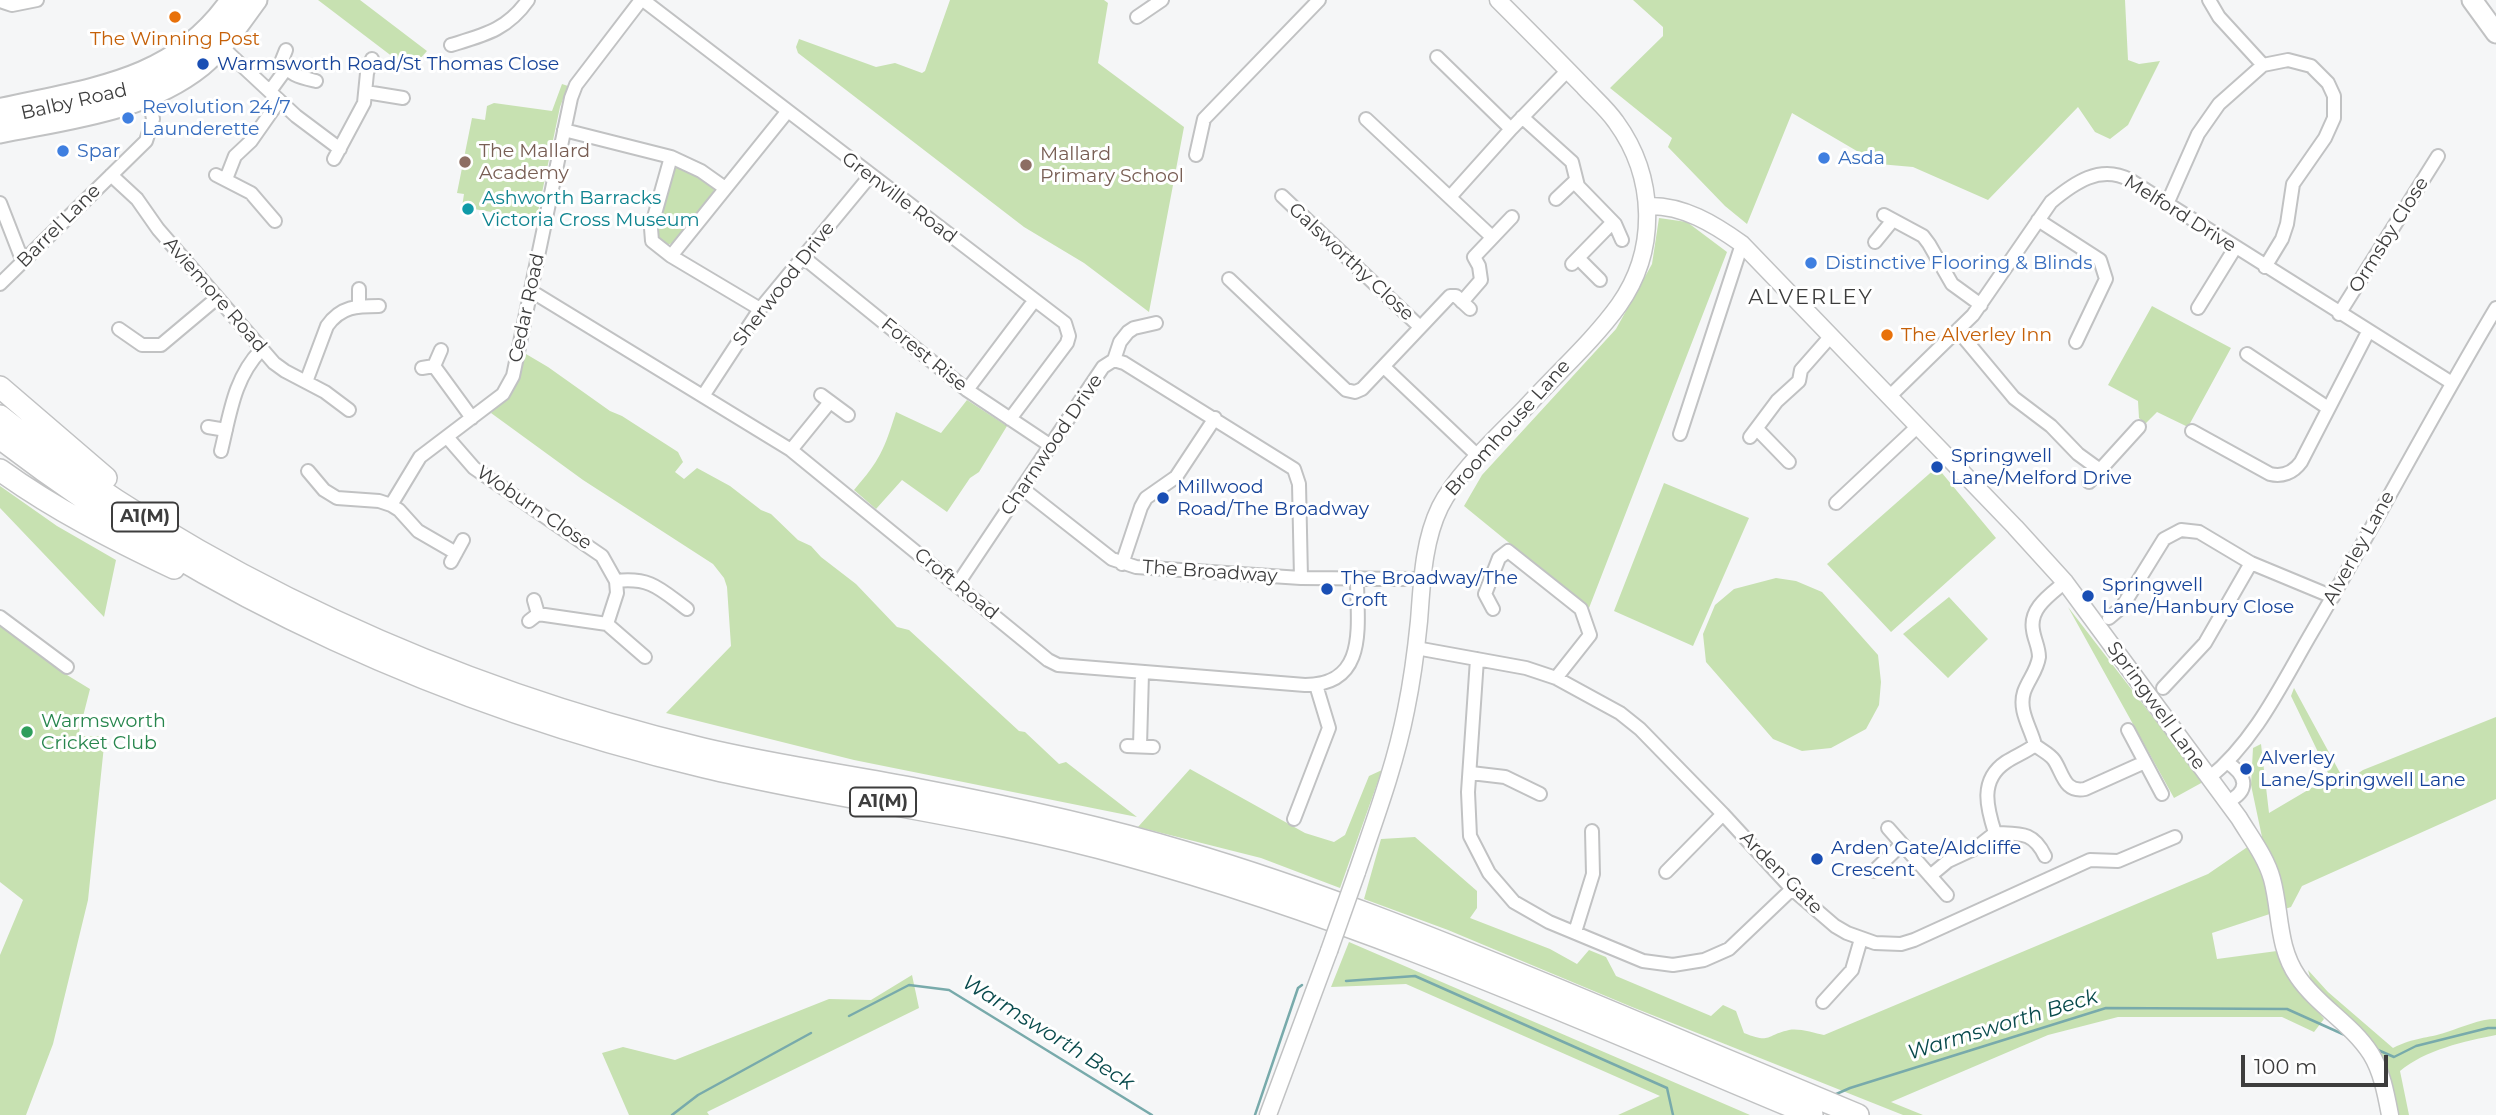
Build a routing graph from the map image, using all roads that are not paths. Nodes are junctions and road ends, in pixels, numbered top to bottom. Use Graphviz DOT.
graph roads {
  1 [pos="37,0"];
  2 [pos="226,0"];
  3 [pos="240,0"];
  4 [pos="257,0"];
  5 [pos="528,0"];
  6 [pos="642,0"];
  7 [pos="1163,0"];
  8 [pos="1319,0"];
  9 [pos="1498,0"];
  10 [pos="2209,0"];
  11 [pos="2472,0"];
  12 [pos="0,1"];
  13 [pos="1137,17"];
  14 [pos="464,26"];
  15 [pos="2496,33"];
  16 [pos="467,40"];
  17 [pos="451,45"];
  18 [pos="222,47"];
  19 [pos="286,50"];
  20 [pos="1437,57"];
  21 [pos="372,59"];
  22 [pos="2263,65"];
  23 [pos="286,69"];
  24 [pos="1567,70"];
  25 [pos="316,81"];
  26 [pos="366,92"];
  27 [pos="275,96"];
  28 [pos="149,97"];
  29 [pos="403,98"];
  30 [pos="0,104"];
  31 [pos="787,112"];
  32 [pos="1522,117"];
  33 [pos="0,118"];
  34 [pos="1366,118"];
  35 [pos="1511,129"];
  36 [pos="564,130"];
  37 [pos="0,133"];
  38 [pos="1196,155"];
  39 [pos="2438,156"];
  40 [pos="671,157"];
  41 [pos="111,175"];
  42 [pos="870,176"];
  43 [pos="1575,181"];
  44 [pos="725,188"];
  45 [pos="1282,197"];
  46 [pos="1450,197"];
  47 [pos="1556,200"];
  48 [pos="0,203"];
  49 [pos="2167,204"];
  50 [pos="1648,206"];
  51 [pos="1512,217"];
  52 [pos="2038,220"];
  53 [pos="275,221"];
  54 [pos="1613,222"];
  55 [pos="1492,237"];
  56 [pos="1622,240"];
  57 [pos="1875,242"];
  58 [pos="1742,244"];
  59 [pos="2235,248"];
  60 [pos="671,256"];
  61 [pos="803,257"];
  62 [pos="23,262"];
  63 [pos="2265,267"];
  64 [pos="1228,279"];
  65 [pos="1600,280"];
  66 [pos="0,283"];
  67 [pos="359,289"];
  68 [pos="531,291"];
  69 [pos="217,298"];
  70 [pos="1034,301"];
  71 [pos="1981,305"];
  72 [pos="359,306"];
  73 [pos="379,306"];
  74 [pos="2197,308"];
  75 [pos="2496,308"];
  76 [pos="761,309"];
  77 [pos="2339,314"];
  78 [pos="1156,323"];
  79 [pos="1420,327"];
  80 [pos="119,329"];
  81 [pos="1959,331"];
  82 [pos="2368,332"];
  83 [pos="1830,337"];
  84 [pos="2076,342"];
  85 [pos="261,350"];
  86 [pos="442,351"];
  87 [pos="2247,354"];
  88 [pos="1114,360"];
  89 [pos="1384,367"];
  90 [pos="306,382"];
  91 [pos="2452,383"];
  92 [pos="0,387"];
  93 [pos="967,390"];
  94 [pos="703,396"];
  95 [pos="1889,397"];
  96 [pos="334,398"];
  97 [pos="2328,408"];
  98 [pos="325,410"];
  99 [pos="349,410"];
  100 [pos="848,415"];
  101 [pos="0,416"];
  102 [pos="472,418"];
  103 [pos="1215,418"];
  104 [pos="1010,419"];
  105 [pos="208,427"];
  106 [pos="1917,427"];
  107 [pos="2139,427"];
  108 [pos="226,430"];
  109 [pos="2192,431"];
  110 [pos="1680,434"];
  111 [pos="447,437"];
  112 [pos="0,438"];
  113 [pos="1051,446"];
  114 [pos="791,450"];
  115 [pos="221,451"];
  116 [pos="1479,457"];
  117 [pos="1789,463"];
  118 [pos="0,470"];
  119 [pos="2100,470"];
  120 [pos="308,471"];
  121 [pos="2089,482"];
  122 [pos="321,487"];
  123 [pos="1023,489"];
  124 [pos="309,496"];
  125 [pos="1836,503"];
  126 [pos="391,505"];
  127 [pos="463,540"];
  128 [pos="2251,563"];
  129 [pos="1122,564"];
  130 [pos="1301,578"];
  131 [pos="1357,579"];
  132 [pos="1423,579"];
  133 [pos="616,581"];
  134 [pos="2065,582"];
  135 [pos="957,585"];
  136 [pos="2333,597"];
  137 [pos="534,600"];
  138 [pos="687,609"];
  139 [pos="1493,609"];
  140 [pos="298,612"];
  141 [pos="0,617"];
  142 [pos="2109,618"];
  143 [pos="607,624"];
  144 [pos="1416,648"];
  145 [pos="645,657"];
  146 [pos="1477,659"];
  147 [pos="67,667"];
  148 [pos="1142,673"];
  149 [pos="1556,678"];
  150 [pos="1316,685"];
  151 [pos="2164,688"];
  152 [pos="2129,730"];
  153 [pos="1140,746"];
  154 [pos="2035,746"];
  155 [pos="2145,762"];
  156 [pos="2228,763"];
  157 [pos="1471,774"];
  158 [pos="2209,778"];
  159 [pos="1540,794"];
  160 [pos="2162,794"];
  161 [pos="2227,802"];
  162 [pos="1723,814"];
  163 [pos="1294,820"];
  164 [pos="1888,828"];
  165 [pos="1592,831"];
  166 [pos="1995,833"];
  167 [pos="2175,837"];
  168 [pos="1902,844"];
  169 [pos="2045,856"];
  170 [pos="1874,871"];
  171 [pos="1666,872"];
  172 [pos="1930,876"];
  173 [pos="1792,889"];
  174 [pos="1947,895"];
  175 [pos="1575,933"];
  176 [pos="1861,939"];
  177 [pos="1822,1002"];
  178 [pos="1813,1108"];
  179 [pos="1268,1115"];
  180 [pos="1858,1115"];
  181 [pos="2390,1115"];
  1 -- 12 [label="street"];
  2 -- 30 [label="street"];
  3 -- 33 [label="main road, Balby Road"];
  4 -- 18 [label="main road, Balby Road"];
  5 -- 16 [label="street"];
  6 -- 31 [label="street, Grenville Road"];
  6 -- 36 [label="street, Cedar Road"];
  7 -- 13 [label="street"];
  8 -- 38 [label="street"];
  9 -- 24 [label="street"];
  10 -- 22 [label="street"];
  11 -- 15 [label="main road"];
  14 -- 16 [label="street"];
  16 -- 17 [label="street"];
  18 -- 27 [label="street"];
  18 -- 28 [label="main road, Balby Road"];
  19 -- 23 [label="street"];
  20 -- 35 [label="street"];
  21 -- 26 [label="street"];
  22 -- 49 [label="street"];
  22 -- 63 [label="street"];
  23 -- 25 [label="street"];
  23 -- 27 [label="street"];
  24 -- 32 [label="street"];
  24 -- 50 [label="street"];
  26 -- 27 [label="street"];
  26 -- 29 [label="street"];
  27 -- 53 [label="street"];
  28 -- 37 [label="main road, Balby Road"];
  28 -- 41 [label="street, Barrel Lane"];
  31 -- 42 [label="street, Grenville Road"];
  31 -- 44 [label="street"];
  32 -- 35 [label="street"];
  32 -- 43 [label="street"];
  34 -- 46 [label="street"];
  35 -- 46 [label="street"];
  36 -- 40 [label="street"];
  36 -- 68 [label="street, Cedar Road"];
  39 -- 77 [label="street, Ormsby Close"];
  40 -- 44 [label="street"];
  40 -- 60 [label="street"];
  41 -- 62 [label="street, Barrel Lane"];
  41 -- 69 [label="street, Aviemore Road"];
  42 -- 61 [label="street, Sherwood Drive"];
  42 -- 70 [label="street, Grenville Road"];
  43 -- 47 [label="street"];
  43 -- 54 [label="street"];
  44 -- 60 [label="street"];
  45 -- 79 [label="street, Galsworthy Close"];
  46 -- 55 [label="street"];
  48 -- 62 [label="street"];
  49 -- 52 [label="street, Melford Drive"];
  49 -- 59 [label="street, Melford Drive"];
  50 -- 58 [label="street, Springwell Lane"];
  50 -- 116 [label="street, Broomhouse Lane"];
  51 -- 55 [label="street"];
  52 -- 71 [label="street, Melford Drive"];
  52 -- 84 [label="street"];
  54 -- 56 [label="street"];
  54 -- 65 [label="street"];
  55 -- 79 [label="street, Galsworthy Close"];
  57 -- 71 [label="street"];
  58 -- 83 [label="street, Springwell Lane"];
  58 -- 110 [label="street"];
  59 -- 63 [label="street, Melford Drive"];
  59 -- 74 [label="street"];
  60 -- 76 [label="street"];
  61 -- 76 [label="street, Sherwood Drive"];
  61 -- 93 [label="street, Forest Rise"];
  62 -- 66 [label="street, Barrel Lane"];
  63 -- 77 [label="street, Melford Drive"];
  64 -- 89 [label="street, Galsworthy Close"];
  67 -- 72 [label="street"];
  68 -- 94 [label="street, Croft Road"];
  68 -- 102 [label="street, Cedar Road"];
  69 -- 80 [label="street"];
  69 -- 85 [label="street, Aviemore Road"];
  70 -- 93 [label="street"];
  70 -- 104 [label="street, Grenville Road"];
  71 -- 81 [label="street, Melford Drive"];
  72 -- 73 [label="street"];
  72 -- 90 [label="street"];
  75 -- 91 [label="street, Alverley Lane"];
  76 -- 94 [label="street, Sherwood Drive"];
  77 -- 82 [label="street, Melford Drive"];
  78 -- 88 [label="street, Charnwood Drive"];
  79 -- 89 [label="street, Galsworthy Close"];
  81 -- 95 [label="street, Melford Drive"];
  81 -- 119 [label="street"];
  82 -- 91 [label="street, Melford Drive"];
  82 -- 97 [label="street"];
  83 -- 95 [label="street, Springwell Lane"];
  83 -- 117 [label="street"];
  85 -- 90 [label="street, Aviemore Road"];
  85 -- 108 [label="street"];
  86 -- 102 [label="street"];
  87 -- 97 [label="street"];
  88 -- 103 [label="street"];
  88 -- 113 [label="street, Charnwood Drive"];
  89 -- 116 [label="street"];
  90 -- 96 [label="street, Aviemore Road"];
  91 -- 136 [label="street, Alverley Lane"];
  92 -- 140 [label="highway"];
  93 -- 104 [label="street, Forest Rise"];
  94 -- 114 [label="street, Croft Road"];
  95 -- 106 [label="street, Springwell Lane"];
  96 -- 98 [label="street"];
  96 -- 99 [label="street, Aviemore Road"];
  97 -- 109 [label="street"];
  100 -- 114 [label="street"];
  101 -- 140 [label="highway, A1(M)"];
  102 -- 111 [label="street, Cedar Road"];
  103 -- 129 [label="street"];
  103 -- 130 [label="street"];
  104 -- 113 [label="street, Forest Rise"];
  105 -- 108 [label="street"];
  106 -- 125 [label="street"];
  106 -- 134 [label="street, Springwell Lane"];
  107 -- 119 [label="street"];
  108 -- 115 [label="street"];
  111 -- 126 [label="street, Cedar Road"];
  111 -- 133 [label="street, Woburn Close"];
  112 -- 140 [label="highway, A1(M)"];
  113 -- 123 [label="street, Charnwood Drive"];
  114 -- 135 [label="street, Croft Road"];
  116 -- 132 [label="street, Broomhouse Lane"];
  118 -- 140 [label="highway"];
  119 -- 121 [label="street"];
  120 -- 122 [label="street"];
  122 -- 124 [label="street"];
  122 -- 126 [label="street"];
  123 -- 129 [label="street, The Broadway"];
  123 -- 135 [label="street, Charnwood Drive"];
  126 -- 127 [label="street"];
  128 -- 136 [label="street"];
  128 -- 142 [label="street"];
  128 -- 151 [label="street"];
  129 -- 130 [label="street, The Broadway"];
  130 -- 131 [label="street, The Broadway"];
  131 -- 132 [label="street, The Broadway"];
  131 -- 150 [label="street"];
  132 -- 144 [label="street, Broomhouse Lane"];
  133 -- 138 [label="street"];
  133 -- 143 [label="street"];
  134 -- 154 [label="street"];
  134 -- 158 [label="street, Springwell Lane"];
  135 -- 148 [label="street, Croft Road"];
  136 -- 156 [label="street, Alverley Lane"];
  137 -- 143 [label="street"];
  139 -- 149 [label="street"];
  140 -- 178 [label="highway, A1(M)"];
  141 -- 147 [label="street"];
  143 -- 145 [label="street"];
  144 -- 146 [label="street, Arden Gate"];
  144 -- 179 [label="street, Broomhouse Lane, bridge"];
  146 -- 149 [label="street, Arden Gate"];
  146 -- 157 [label="street"];
  148 -- 150 [label="street, Croft Road"];
  148 -- 153 [label="street"];
  149 -- 162 [label="street, Arden Gate"];
  150 -- 163 [label="street"];
  152 -- 155 [label="street"];
  154 -- 155 [label="street"];
  154 -- 166 [label="street"];
  155 -- 160 [label="street"];
  156 -- 158 [label="street, Alverley Lane"];
  156 -- 161 [label="street"];
  157 -- 159 [label="street"];
  157 -- 175 [label="street"];
  158 -- 161 [label="street, Springwell Lane"];
  161 -- 181 [label="street, Springwell Lane"];
  162 -- 171 [label="street"];
  162 -- 173 [label="street, Arden Gate"];
  164 -- 168 [label="street"];
  165 -- 175 [label="street"];
  166 -- 169 [label="street"];
  166 -- 172 [label="street"];
  167 -- 176 [label="street, Arden Gate"];
  168 -- 170 [label="street"];
  168 -- 172 [label="street"];
  172 -- 174 [label="street"];
  173 -- 175 [label="street"];
  173 -- 176 [label="street, Arden Gate"];
  176 -- 177 [label="street"];
  178 -- 180 [label="highway, A1(M)"];
}
